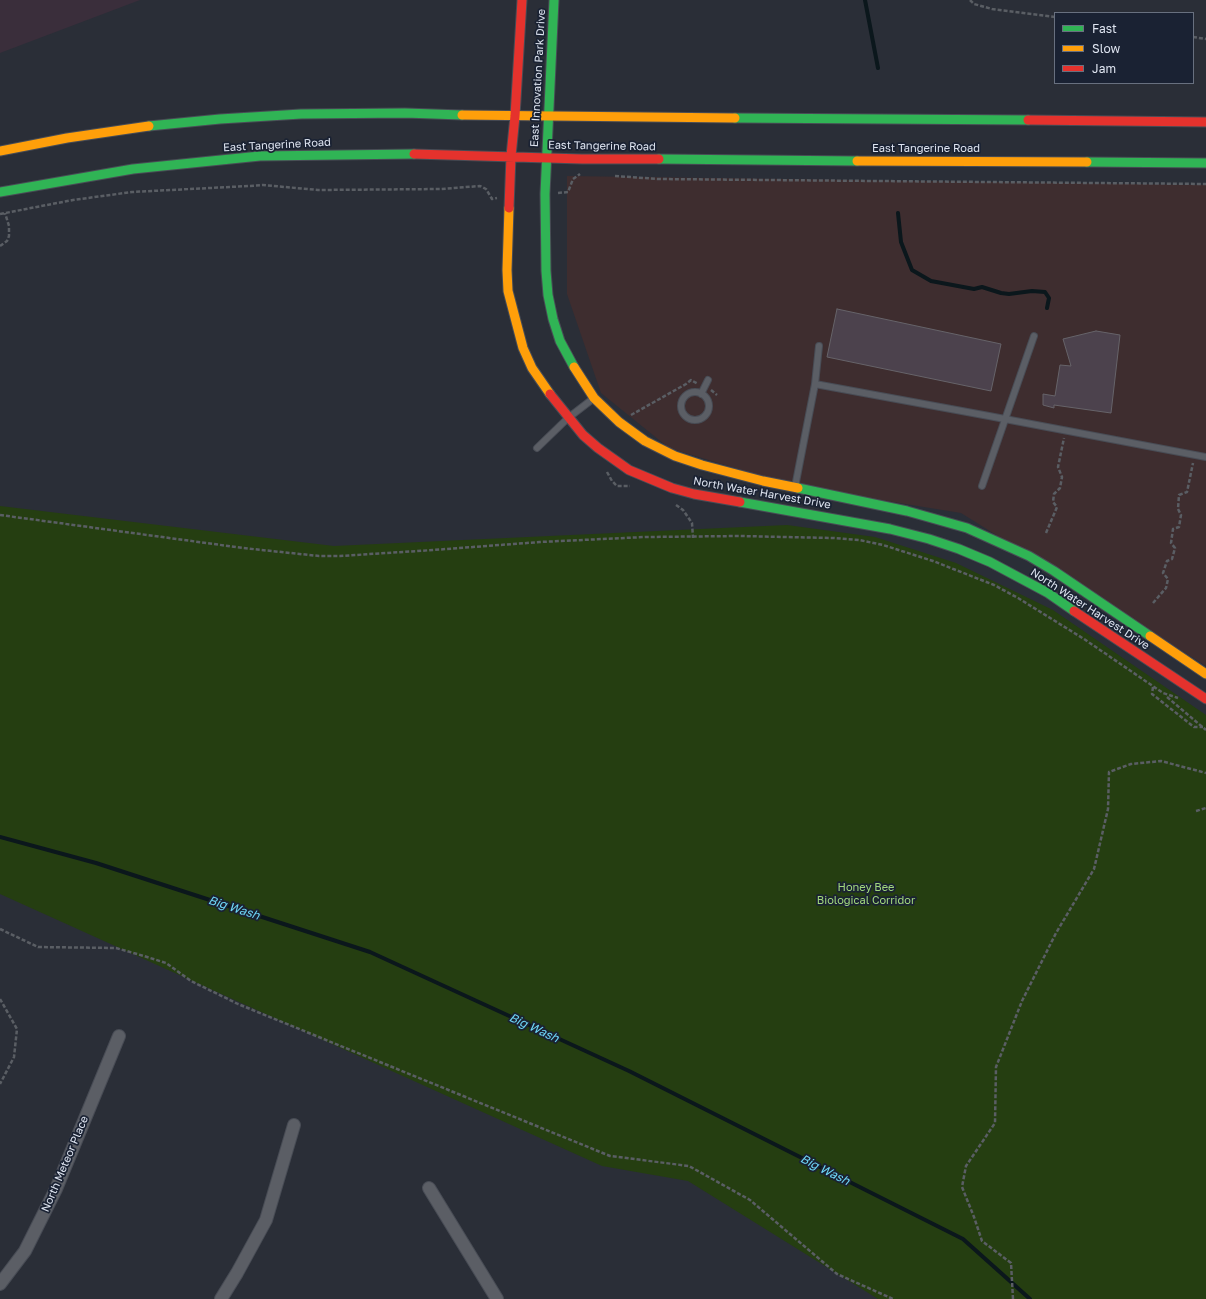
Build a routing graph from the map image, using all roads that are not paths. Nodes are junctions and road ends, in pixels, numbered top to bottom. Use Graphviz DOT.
graph roads {
  1 [pos="522,0"];
  2 [pos="554,0"];
  3 [pos="515,116"];
  4 [pos="548,117"];
  5 [pos="1206,122"];
  6 [pos="0,151"];
  7 [pos="511,156"];
  8 [pos="547,157"];
  9 [pos="1206,163"];
  10 [pos="0,192"];
  11 [pos="1034,336"];
  12 [pos="819,346"];
  13 [pos="708,380"];
  14 [pos="815,384"];
  15 [pos="701,394"];
  16 [pos="594,398"];
  17 [pos="568,418"];
  18 [pos="1005,419"];
  19 [pos="537,448"];
  20 [pos="1206,456"];
  21 [pos="982,486"];
  22 [pos="795,488"];
  23 [pos="1206,674"];
  24 [pos="1206,699"];
  25 [pos="119,1036"];
  26 [pos="294,1125"];
  27 [pos="429,1188"];
  28 [pos="0,1284"];
  29 [pos="221,1299"];
  30 [pos="498,1299"];
  1 -- 3 [label="main road, East Innovation Park Drive"];
  2 -- 4 [label="main road, East Innovation Park Drive"];
  3 -- 4 [label="main road"];
  3 -- 6 [label="main road"];
  3 -- 7 [label="main road, East Innovation Park Drive"];
  4 -- 5 [label="main road"];
  4 -- 8 [label="main road, East Innovation Park Drive"];
  7 -- 8 [label="main road, East Tangerine Road"];
  7 -- 10 [label="main road, East Tangerine Road"];
  7 -- 17 [label="main road, North Water Harvest Drive"];
  8 -- 9 [label="main road, East Tangerine Road"];
  8 -- 16 [label="main road, North Water Harvest Drive"];
  11 -- 18 [label="lane"];
  12 -- 14 [label="lane"];
  13 -- 15 [label="lane"];
  14 -- 18 [label="lane"];
  14 -- 22 [label="lane"];
  15 -- 15 [label="lane"];
  16 -- 17 [label="lane"];
  16 -- 22 [label="main road, North Water Harvest Drive"];
  17 -- 19 [label="lane"];
  17 -- 24 [label="main road, North Water Harvest Drive"];
  18 -- 20 [label="lane"];
  18 -- 21 [label="lane"];
  22 -- 23 [label="main road, North Water Harvest Drive"];
  25 -- 28 [label="street, North Meteor Place"];
  26 -- 29 [label="street"];
  27 -- 30 [label="street"];
}
